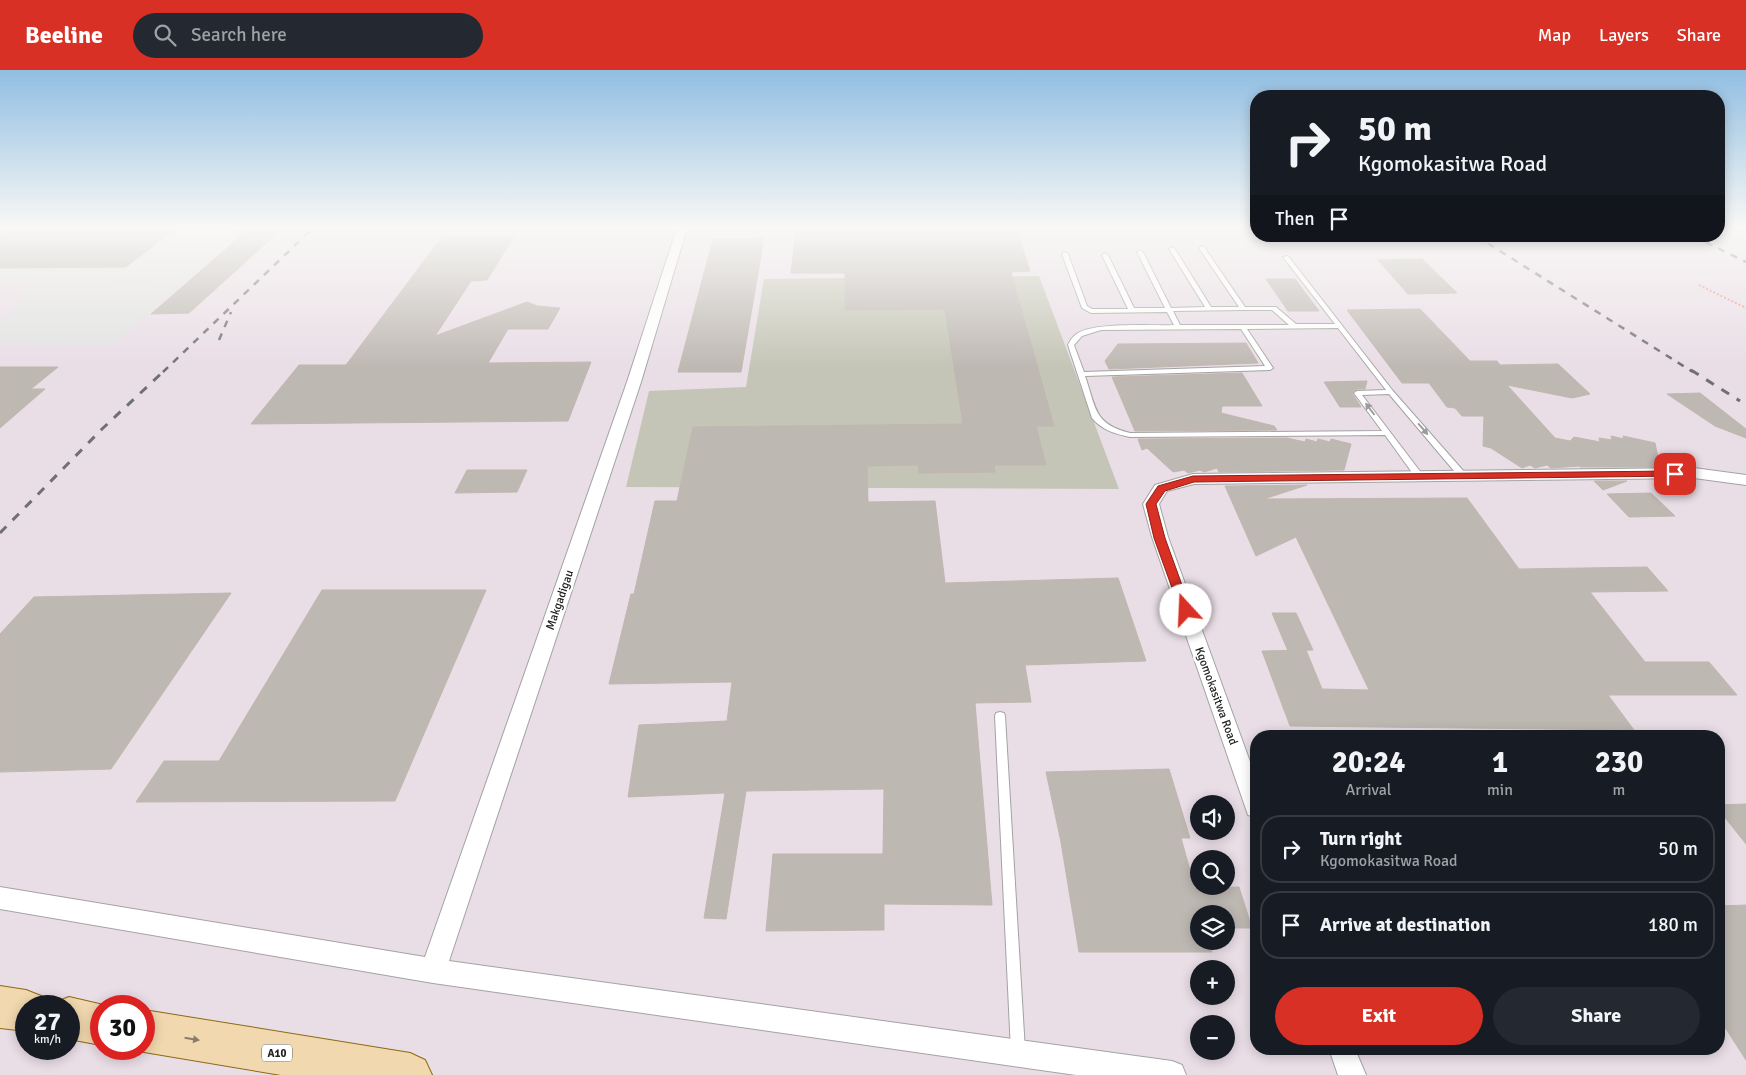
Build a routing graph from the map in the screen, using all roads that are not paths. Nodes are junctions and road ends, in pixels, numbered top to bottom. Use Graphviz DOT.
graph roads {
  1 [pos="667,275"];
  2 [pos="1072,275"];
  3 [pos="1115,275"];
  4 [pos="1151,275"];
  5 [pos="1188,275"];
  6 [pos="1221,275"];
  7 [pos="1300,275"];
  8 [pos="1209,309"];
  9 [pos="1244,309"];
  10 [pos="1132,310"];
  11 [pos="1169,310"];
  12 [pos="1294,326"];
  13 [pos="1339,326"];
  14 [pos="1178,327"];
  15 [pos="1243,327"];
  16 [pos="1081,374"];
  17 [pos="1391,392"];
  18 [pos="1387,432"];
  19 [pos="1420,476"];
  20 [pos="1463,476"];
  21 [pos="1746,480"];
  22 [pos="1000,716"];
  23 [pos="1250,791"];
  24 [pos="0,898"];
  25 [pos="433,971"];
  26 [pos="0,1007"];
  27 [pos="15,1009"];
  28 [pos="155,1033"];
  29 [pos="1018,1054"];
  30 [pos="1344,1055"];
  31 [pos="410,1075"];
  32 [pos="1172,1075"];
  33 [pos="1352,1075"];
  1 -- 25 [label="street, Makgadigau"];
  2 -- 10 [label="lane"];
  3 -- 10 [label="lane"];
  4 -- 11 [label="lane"];
  5 -- 8 [label="lane"];
  6 -- 9 [label="lane"];
  7 -- 13 [label="lane"];
  8 -- 9 [label="lane"];
  8 -- 11 [label="lane"];
  9 -- 12 [label="lane"];
  10 -- 11 [label="lane"];
  11 -- 14 [label="lane"];
  12 -- 13 [label="lane"];
  12 -- 15 [label="lane"];
  13 -- 17 [label="lane"];
  14 -- 15 [label="lane"];
  14 -- 16 [label="lane"];
  15 -- 16 [label="lane"];
  16 -- 18 [label="lane"];
  18 -- 17 [label="lane, one-way"];
  17 -- 20 [label="lane, one-way"];
  18 -- 19 [label="lane"];
  19 -- 20 [label="street, Kgomokasitwa Road"];
  19 -- 23 [label="street, Kgomokasitwa Road"];
  20 -- 21 [label="street, Kgomokasitwa Road"];
  22 -- 29 [label="lane"];
  24 -- 25 [label="street"];
  25 -- 29 [label="street"];
  26 -- 27 [label="main road"];
  28 -- 31 [label="main road, A10, one-way"];
  29 -- 32 [label="street"];
  30 -- 33 [label="street"];
}
